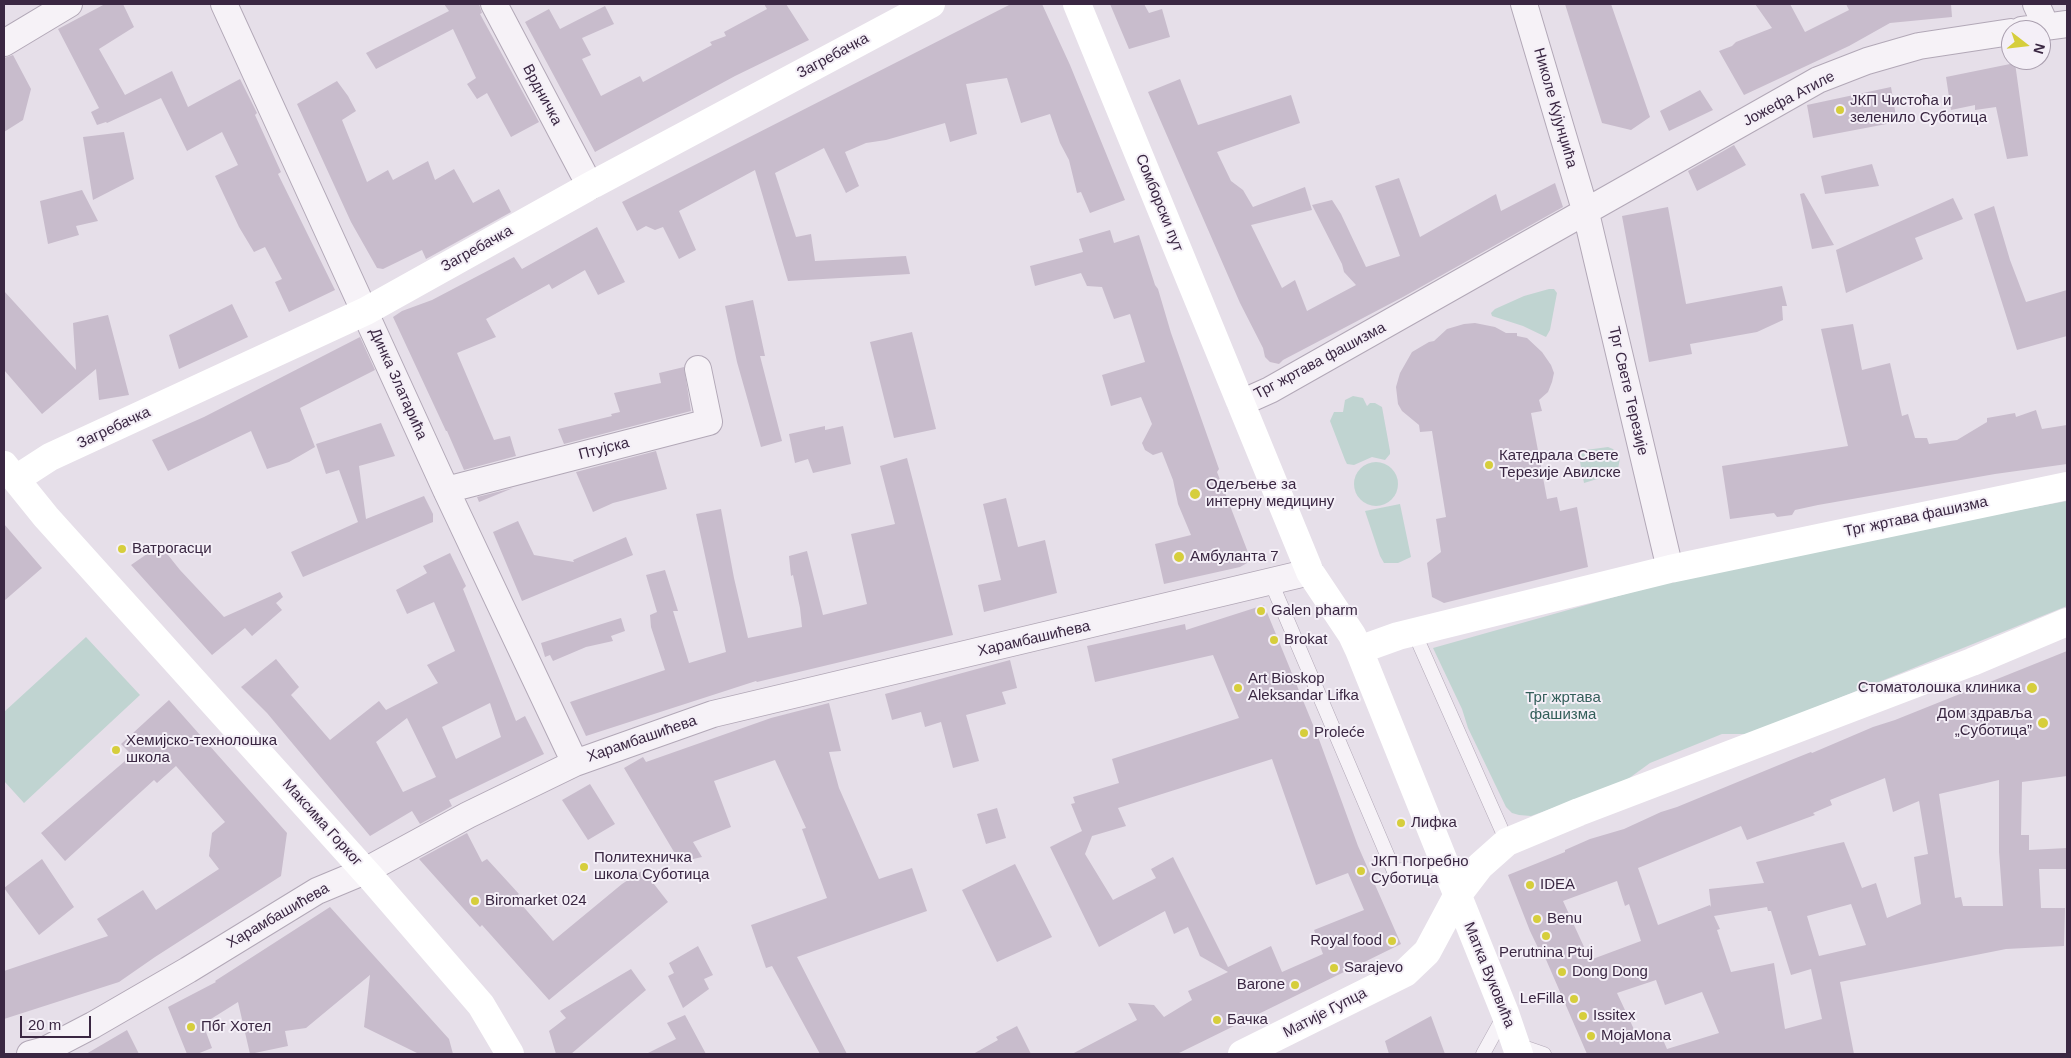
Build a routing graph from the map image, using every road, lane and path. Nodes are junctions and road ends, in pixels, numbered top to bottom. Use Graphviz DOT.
graph roads {
  1 [pos="69,4"];
  2 [pos="224,4"];
  3 [pos="494,4"];
  4 [pos="931,4"];
  5 [pos="1077,4"];
  6 [pos="1524,4"];
  7 [pos="2001,34"];
  8 [pos="4,42"];
  9 [pos="590,186"];
  10 [pos="1586,212"];
  11 [pos="366,311"];
  12 [pos="698,369"];
  13 [pos="1240,402"];
  14 [pos="10,472"];
  15 [pos="2067,486"];
  16 [pos="446,490"];
  17 [pos="1670,569"];
  18 [pos="1310,572"];
  19 [pos="1271,582"];
  20 [pos="2067,622"];
  21 [pos="1414,632"];
  22 [pos="1358,650"];
  23 [pos="576,763"];
  24 [pos="1507,842"];
  25 [pos="1444,864"];
  26 [pos="365,871"];
  27 [pos="1457,896"];
  28 [pos="1505,1013"];
  29 [pos="1517,1049"];
  30 [pos="40,1053"];
  31 [pos="510,1054"];
  32 [pos="1242,1054"];
  33 [pos="1484,1054"];
  34 [pos="1544,1054"];
  1 -- 8 [label="street"];
  2 -- 11 [label="street, Динка Златарића"];
  3 -- 9 [label="street, Врдничка"];
  4 -- 9 [label="street, Загребачка"];
  5 -- 13 [label="street, Сомборски пут"];
  6 -- 10 [label="street, Николе Кујунџића"];
  7 -- 10 [label="street, Јожефа Атиле"];
  9 -- 11 [label="street, Загребачка"];
  10 -- 13 [label="street, Трг жртава фашизма"];
  10 -- 17 [label="street, Трг Свете Терезије"];
  11 -- 14 [label="street, Загребачка"];
  11 -- 16 [label="street, Динка Златарића"];
  12 -- 16 [label="street, Птујска"];
  13 -- 18 [label="street, Трг жртава фашизма"];
  14 -- 26 [label="street, Максима Горког"];
  15 -- 17 [label="street, Трг жртава фашизма"];
  16 -- 23 [label="street, Динка Златарића"];
  17 -- 21 [label="street, Трг жртава фашизма"];
  18 -- 19 [label="street, Харамбашићева"];
  18 -- 22 [label="street, Трг жртава фашизма"];
  19 -- 23 [label="street, Харамбашићева"];
  19 -- 25 [label="lane"];
  20 -- 24 [label="street"];
  21 -- 22 [label="street, Трг жртава фашизма"];
  21 -- 24 [label="lane"];
  22 -- 25 [label="street, Трг жртава фашизма"];
  23 -- 26 [label="street, Харамбашићева"];
  24 -- 27 [label="street"];
  25 -- 27 [label="street, Трг жртава фашизма"];
  26 -- 30 [label="street, Харамбашићева"];
  26 -- 31 [label="street, Максима Горког"];
  27 -- 28 [label="street, Матка Вуковића"];
  27 -- 32 [label="street, Матије Гупца"];
  28 -- 29 [label="street, Матка Вуковића"];
  28 -- 33 [label="lane"];
  29 -- 34 [label="lane"];
}
